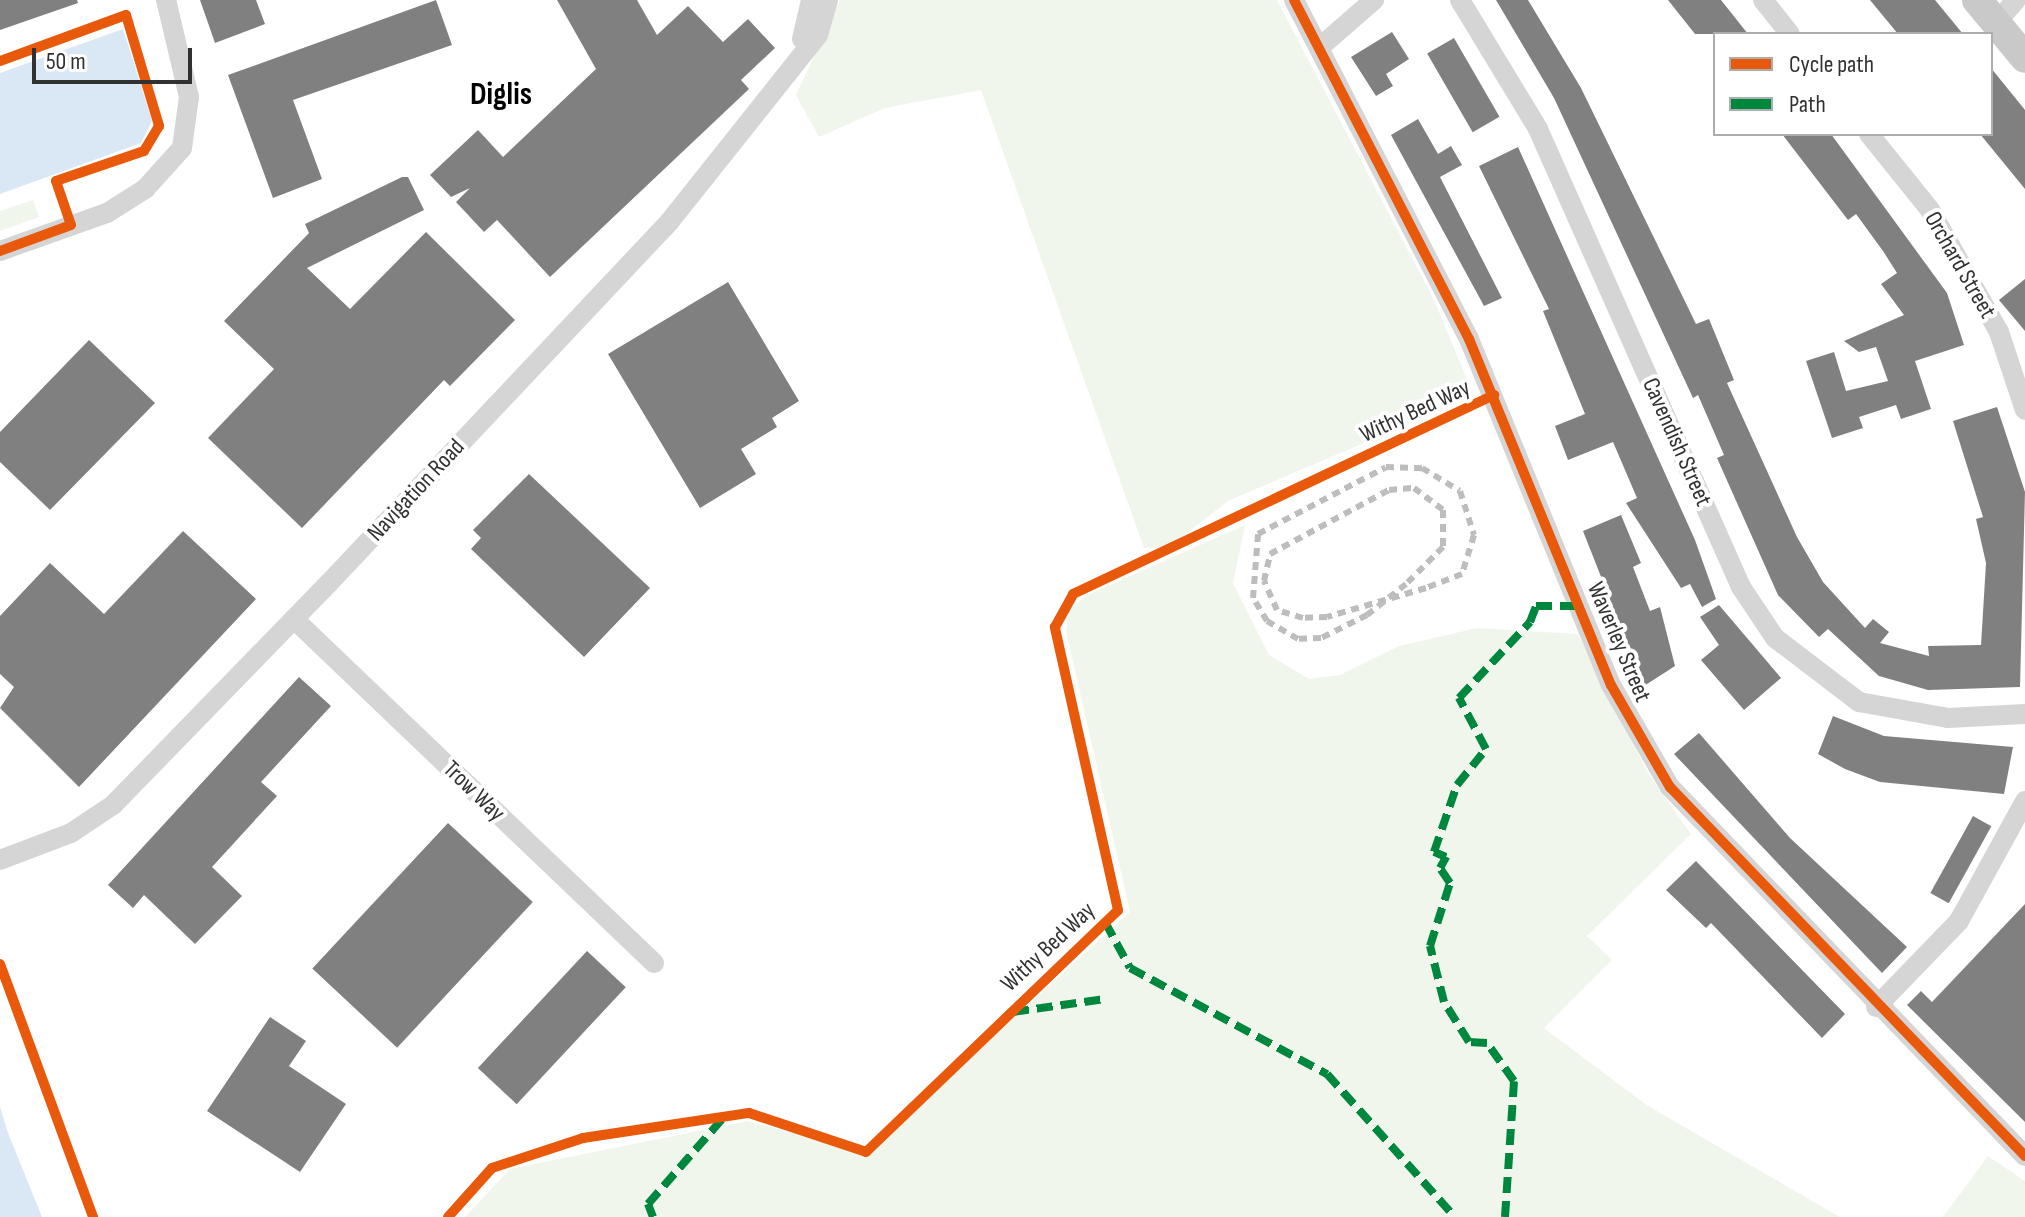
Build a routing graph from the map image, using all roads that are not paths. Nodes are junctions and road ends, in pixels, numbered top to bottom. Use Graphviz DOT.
graph roads {
  1 [pos="166,0"];
  2 [pos="811,0"];
  3 [pos="828,0"];
  4 [pos="1294,0"];
  5 [pos="1374,0"];
  6 [pos="1460,0"];
  7 [pos="1763,0"];
  8 [pos="1977,0"];
  9 [pos="2016,0"];
  10 [pos="1996,23"];
  11 [pos="1788,32"];
  12 [pos="1320,47"];
  13 [pos="2025,58"];
  14 [pos="790,69"];
  15 [pos="1871,136"];
  16 [pos="0,251"];
  17 [pos="2019,359"];
  18 [pos="2025,410"];
  19 [pos="294,619"];
  20 [pos="2025,714"];
  21 [pos="2025,801"];
  22 [pos="0,860"];
  23 [pos="654,963"];
  24 [pos="1876,1007"];
  25 [pos="2025,1156"];
  1 -- 16 [label="street"];
  2 -- 14 [label="street, Navigation Road"];
  3 -- 14 [label="street, Navigation Road"];
  4 -- 12 [label="street, Waverley Street"];
  5 -- 12 [label="street"];
  6 -- 20 [label="street, Cavendish Street"];
  7 -- 11 [label="street"];
  8 -- 10 [label="main road"];
  9 -- 10 [label="street"];
  10 -- 13 [label="main road"];
  12 -- 24 [label="street, Waverley Street"];
  14 -- 19 [label="street, Navigation Road"];
  15 -- 17 [label="street, Orchard Street"];
  17 -- 18 [label="street, Orchard Street"];
  19 -- 22 [label="street, Navigation Road"];
  19 -- 23 [label="street, Trow Way"];
  21 -- 24 [label="street"];
  24 -- 25 [label="street, Waverley Street"];
}
